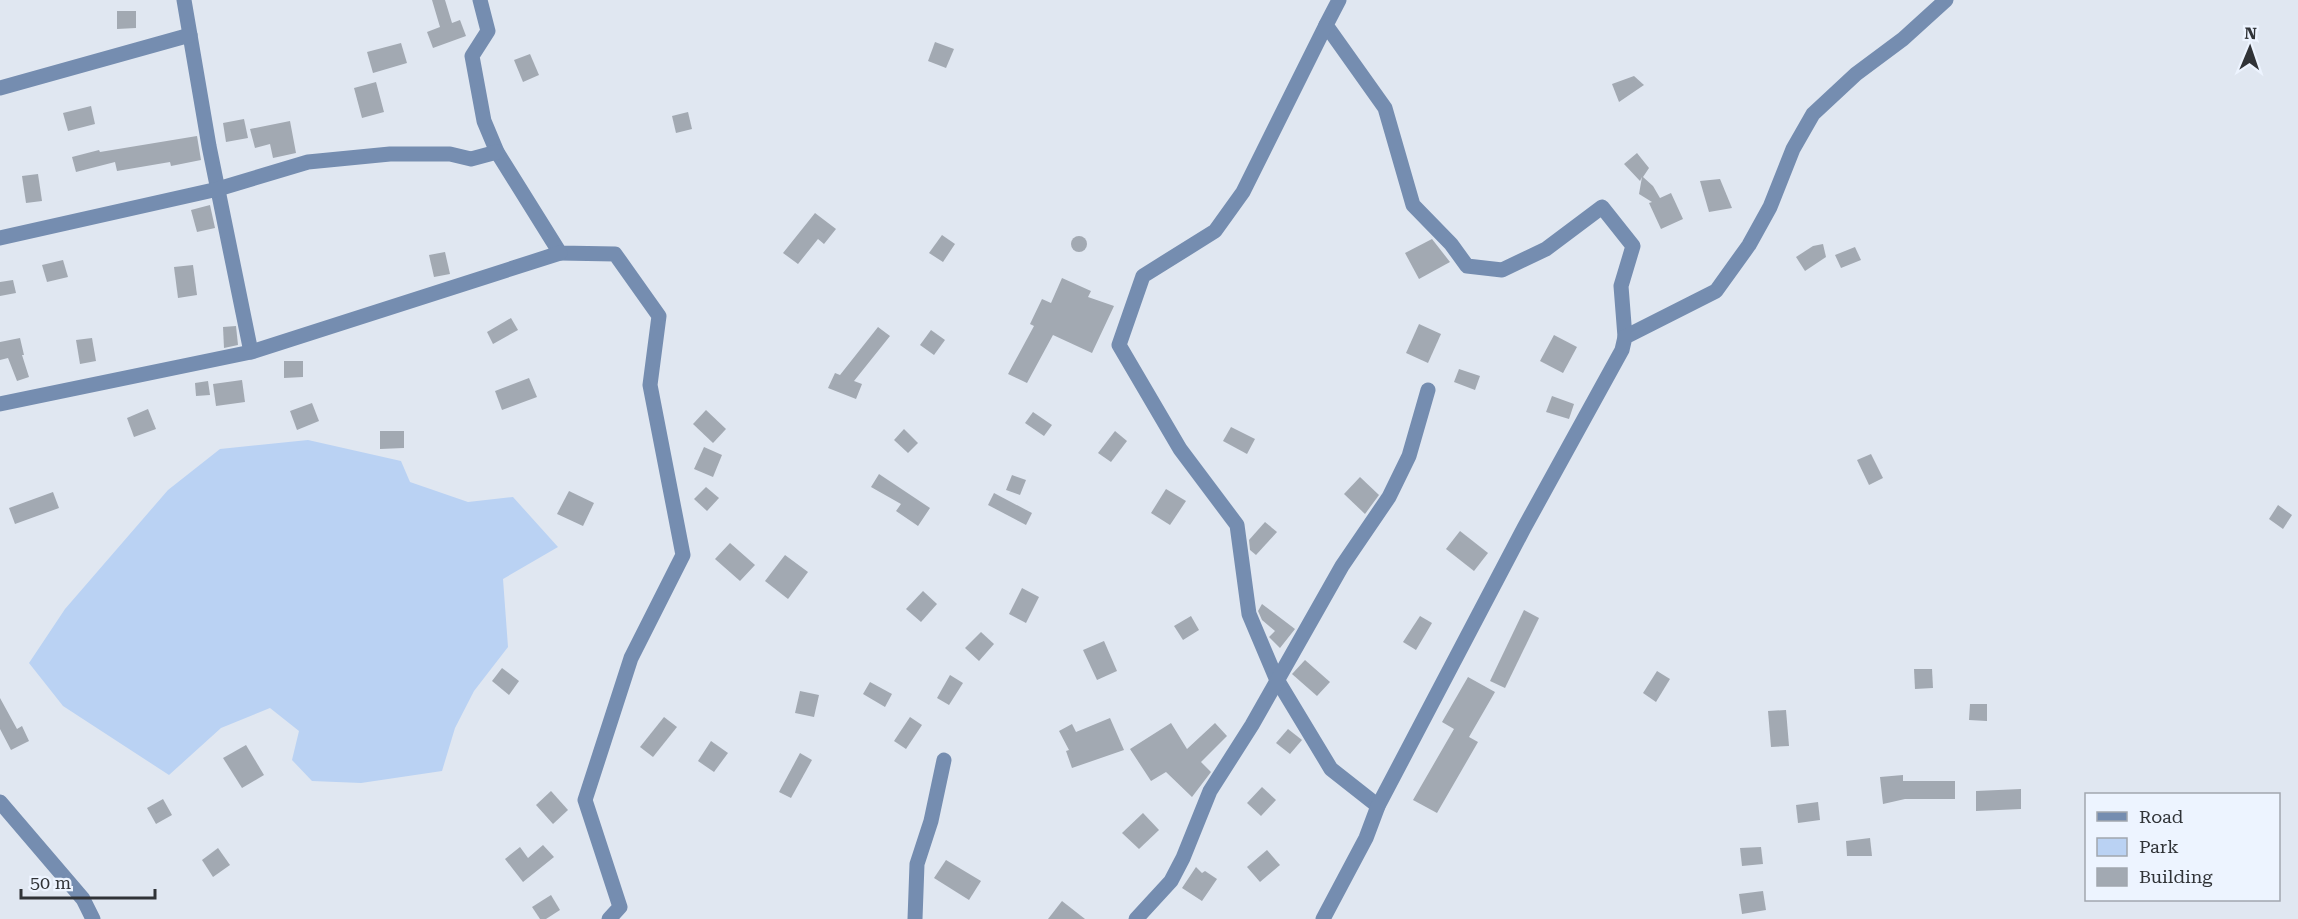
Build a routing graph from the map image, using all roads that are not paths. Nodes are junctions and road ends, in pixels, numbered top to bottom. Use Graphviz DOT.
graph roads {
  1 [pos="184,0"];
  2 [pos="480,0"];
  3 [pos="1339,0"];
  4 [pos="1946,0"];
  5 [pos="1326,25"];
  6 [pos="190,35"];
  7 [pos="0,88"];
  8 [pos="497,152"];
  9 [pos="218,189"];
  10 [pos="0,238"];
  11 [pos="560,253"];
  12 [pos="1625,337"];
  13 [pos="251,352"];
  14 [pos="1428,390"];
  15 [pos="0,404"];
  16 [pos="1276,678"];
  17 [pos="944,760"];
  18 [pos="0,802"];
  19 [pos="1378,806"];
  20 [pos="93,919"];
  21 [pos="609,919"];
  22 [pos="915,919"];
  23 [pos="1136,919"];
  24 [pos="1323,919"];
  1 -- 6 [label="street"];
  2 -- 8 [label="street"];
  3 -- 5 [label="street"];
  4 -- 12 [label="street"];
  5 -- 12 [label="street"];
  5 -- 16 [label="street"];
  6 -- 7 [label="street"];
  6 -- 9 [label="street"];
  8 -- 9 [label="street"];
  8 -- 11 [label="street"];
  9 -- 10 [label="street"];
  9 -- 13 [label="street"];
  11 -- 13 [label="street"];
  11 -- 21 [label="street"];
  12 -- 19 [label="street"];
  13 -- 15 [label="street"];
  14 -- 16 [label="street"];
  16 -- 19 [label="street"];
  16 -- 23 [label="street"];
  17 -- 22 [label="street"];
  18 -- 20 [label="street"];
  19 -- 24 [label="street"];
}
